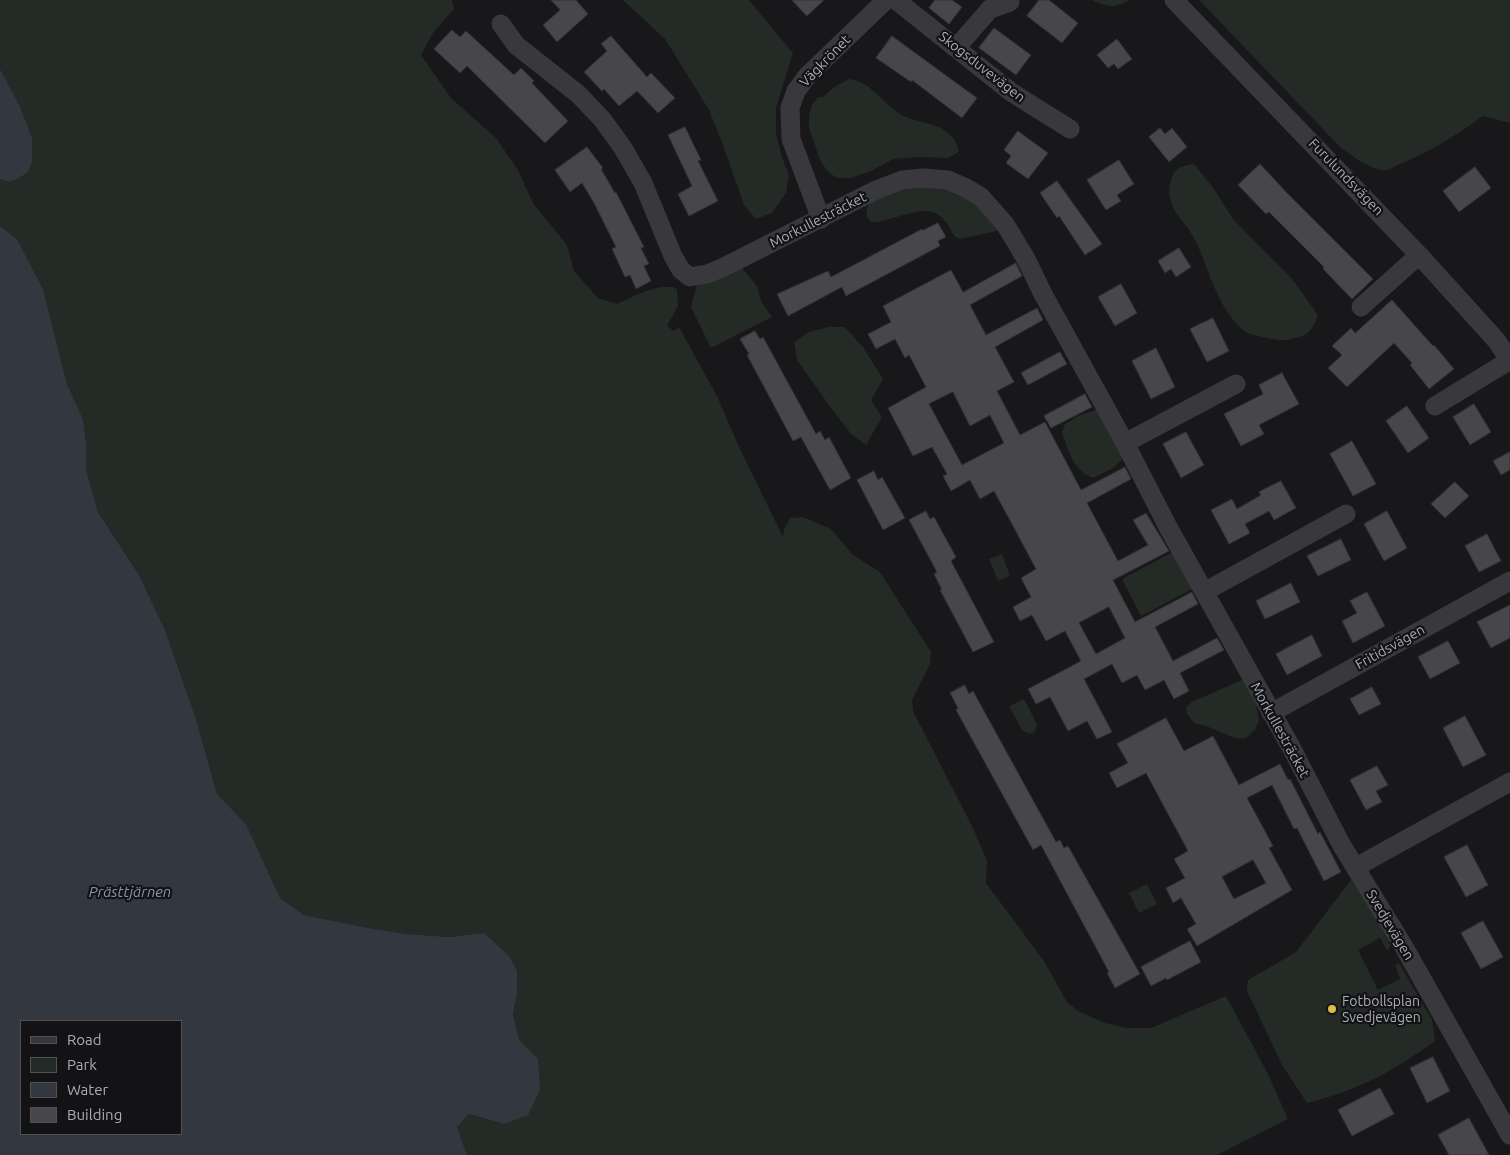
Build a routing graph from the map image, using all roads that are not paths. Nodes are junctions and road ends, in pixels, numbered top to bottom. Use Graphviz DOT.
graph roads {
  1 [pos="886,0"];
  2 [pos="896,0"];
  3 [pos="1174,0"];
  4 [pos="1010,2"];
  5 [pos="501,24"];
  6 [pos="956,48"];
  7 [pos="1070,129"];
  8 [pos="821,219"];
  9 [pos="1419,255"];
  10 [pos="1360,307"];
  11 [pos="1503,336"];
  12 [pos="1510,360"];
  13 [pos="1236,384"];
  14 [pos="1435,406"];
  15 [pos="1125,443"];
  16 [pos="1346,514"];
  17 [pos="1510,581"];
  18 [pos="1204,592"];
  19 [pos="1271,713"];
  20 [pos="1510,782"];
  21 [pos="1356,868"];
  22 [pos="1510,1136"];
  1 -- 8 [label="street, Vägkrönet"];
  2 -- 6 [label="street, Skogsduvevägen"];
  3 -- 9 [label="street, Furulundsvägen"];
  4 -- 6 [label="street"];
  5 -- 8 [label="street, Morkullesträcket"];
  6 -- 7 [label="street, Skogsduvevägen"];
  8 -- 15 [label="street, Morkullesträcket"];
  9 -- 10 [label="street"];
  9 -- 11 [label="street, Furulundsvägen"];
  11 -- 12 [label="street, Furulundsvägen"];
  12 -- 14 [label="street"];
  13 -- 15 [label="street"];
  15 -- 18 [label="street, Morkullesträcket"];
  16 -- 18 [label="street"];
  17 -- 19 [label="street, Fritidsvägen"];
  18 -- 19 [label="street, Morkullesträcket"];
  19 -- 21 [label="street, Morkullesträcket"];
  20 -- 21 [label="street"];
  21 -- 22 [label="street, Svedjevägen"];
}
